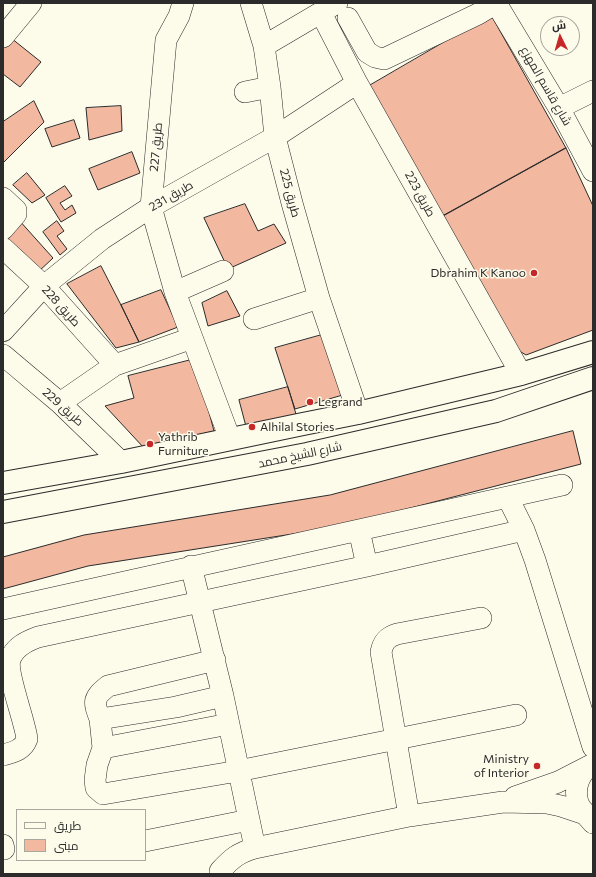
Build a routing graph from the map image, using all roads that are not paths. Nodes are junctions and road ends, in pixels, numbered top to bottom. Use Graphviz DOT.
graph roads {
  1 [pos="31,3"];
  2 [pos="183,3"];
  3 [pos="251,3"];
  4 [pos="496,3"];
  5 [pos="336,11"];
  6 [pos="3,37"];
  7 [pos="264,46"];
  8 [pos="357,82"];
  9 [pos="270,87"];
  10 [pos="593,91"];
  11 [pos="245,92"];
  12 [pos="559,108"];
  13 [pos="275,136"];
  14 [pos="587,143"];
  15 [pos="593,171"];
  16 [pos="3,198"];
  17 [pos="151,207"];
  18 [pos="3,229"];
  19 [pos="4,252"];
  20 [pos="223,271"];
  21 [pos="44,286"];
  22 [pos="175,292"];
  23 [pos="319,298"];
  24 [pos="254,319"];
  25 [pos="3,331"];
  26 [pos="192,338"];
  27 [pos="593,352"];
  28 [pos="3,355"];
  29 [pos="116,366"];
  30 [pos="520,374"];
  31 [pos="593,378"];
  32 [pos="60,403"];
  33 [pos="358,414"];
  34 [pos="230,439"];
  35 [pos="121,462"];
  36 [pos="3,483"];
  37 [pos="562,485"];
  38 [pos="508,498"];
  39 [pos="3,512"];
  40 [pos="359,530"];
  41 [pos="524,530"];
  42 [pos="191,566"];
  43 [pos="367,566"];
  44 [pos="199,602"];
  45 [pos="3,609"];
  46 [pos="482,618"];
  47 [pos="215,660"];
  48 [pos="223,696"];
  49 [pos="516,715"];
  50 [pos="100,719"];
  51 [pos="229,724"];
  52 [pos="396,740"];
  53 [pos="593,747"];
  54 [pos="103,748"];
  55 [pos="3,755"];
  56 [pos="593,764"];
  57 [pos="238,771"];
  58 [pos="503,802"];
  59 [pos="409,816"];
  60 [pos="590,819"];
  61 [pos="249,820"];
  62 [pos="146,841"];
  63 [pos="255,848"];
  64 [pos="220,874"];
  1 -- 6 [label="street"];
  2 -- 17 [label="street, طريق 227"];
  3 -- 7 [label="street, طريق 225"];
  4 -- 5 [label="street"];
  4 -- 12 [label="street, شارع قاسم المهزع"];
  5 -- 7 [label="street"];
  5 -- 8 [label="street, طريق 223"];
  7 -- 9 [label="street, طريق 225"];
  8 -- 13 [label="street, طريق 231"];
  8 -- 30 [label="street, طريق 223"];
  9 -- 11 [label="street"];
  9 -- 13 [label="street, طريق 225"];
  10 -- 12 [label="street"];
  12 -- 14 [label="street, شارع قاسم المهزع"];
  13 -- 17 [label="street, طريق 231"];
  13 -- 23 [label="street, طريق 225"];
  14 -- 15 [label="street, شارع قاسم المهزع"];
  16 -- 18 [label="street"];
  17 -- 21 [label="street, طريق 231"];
  17 -- 22 [label="street, طريق 227"];
  19 -- 21 [label="street, طريق 228"];
  20 -- 22 [label="street"];
  21 -- 25 [label="street, طريق 231"];
  21 -- 29 [label="street, طريق 228"];
  22 -- 26 [label="street, طريق 227"];
  23 -- 24 [label="street"];
  23 -- 33 [label="street, طريق 225"];
  26 -- 29 [label="street"];
  26 -- 34 [label="street, طريق 227"];
  27 -- 30 [label="main road"];
  28 -- 32 [label="street, طريق 229"];
  29 -- 32 [label="street"];
  30 -- 33 [label="main road"];
  31 -- 39 [label="main road, شارع الشيخ محمد"];
  32 -- 35 [label="street, طريق 229"];
  33 -- 34 [label="main road"];
  34 -- 35 [label="main road"];
  35 -- 36 [label="main road"];
  37 -- 38 [label="street"];
  38 -- 40 [label="street"];
  38 -- 41 [label="street"];
  40 -- 42 [label="street"];
  40 -- 43 [label="street"];
  41 -- 43 [label="street"];
  41 -- 53 [label="street"];
  42 -- 44 [label="street"];
  42 -- 45 [label="street"];
  43 -- 44 [label="street"];
  44 -- 47 [label="street"];
  44 -- 55 [label="street"];
  46 -- 52 [label="street"];
  47 -- 48 [label="street"];
  47 -- 50 [label="street"];
  48 -- 50 [label="street"];
  48 -- 51 [label="street"];
  49 -- 52 [label="street"];
  50 -- 54 [label="street"];
  51 -- 54 [label="street"];
  51 -- 57 [label="street"];
  52 -- 57 [label="street"];
  52 -- 59 [label="street"];
  54 -- 57 [label="street"];
  56 -- 58 [label="street"];
  56 -- 60 [label="street"];
  57 -- 61 [label="street"];
  58 -- 59 [label="street"];
  58 -- 60 [label="street"];
  59 -- 63 [label="street"];
  61 -- 62 [label="street"];
  61 -- 63 [label="street"];
  63 -- 64 [label="street"];
}
